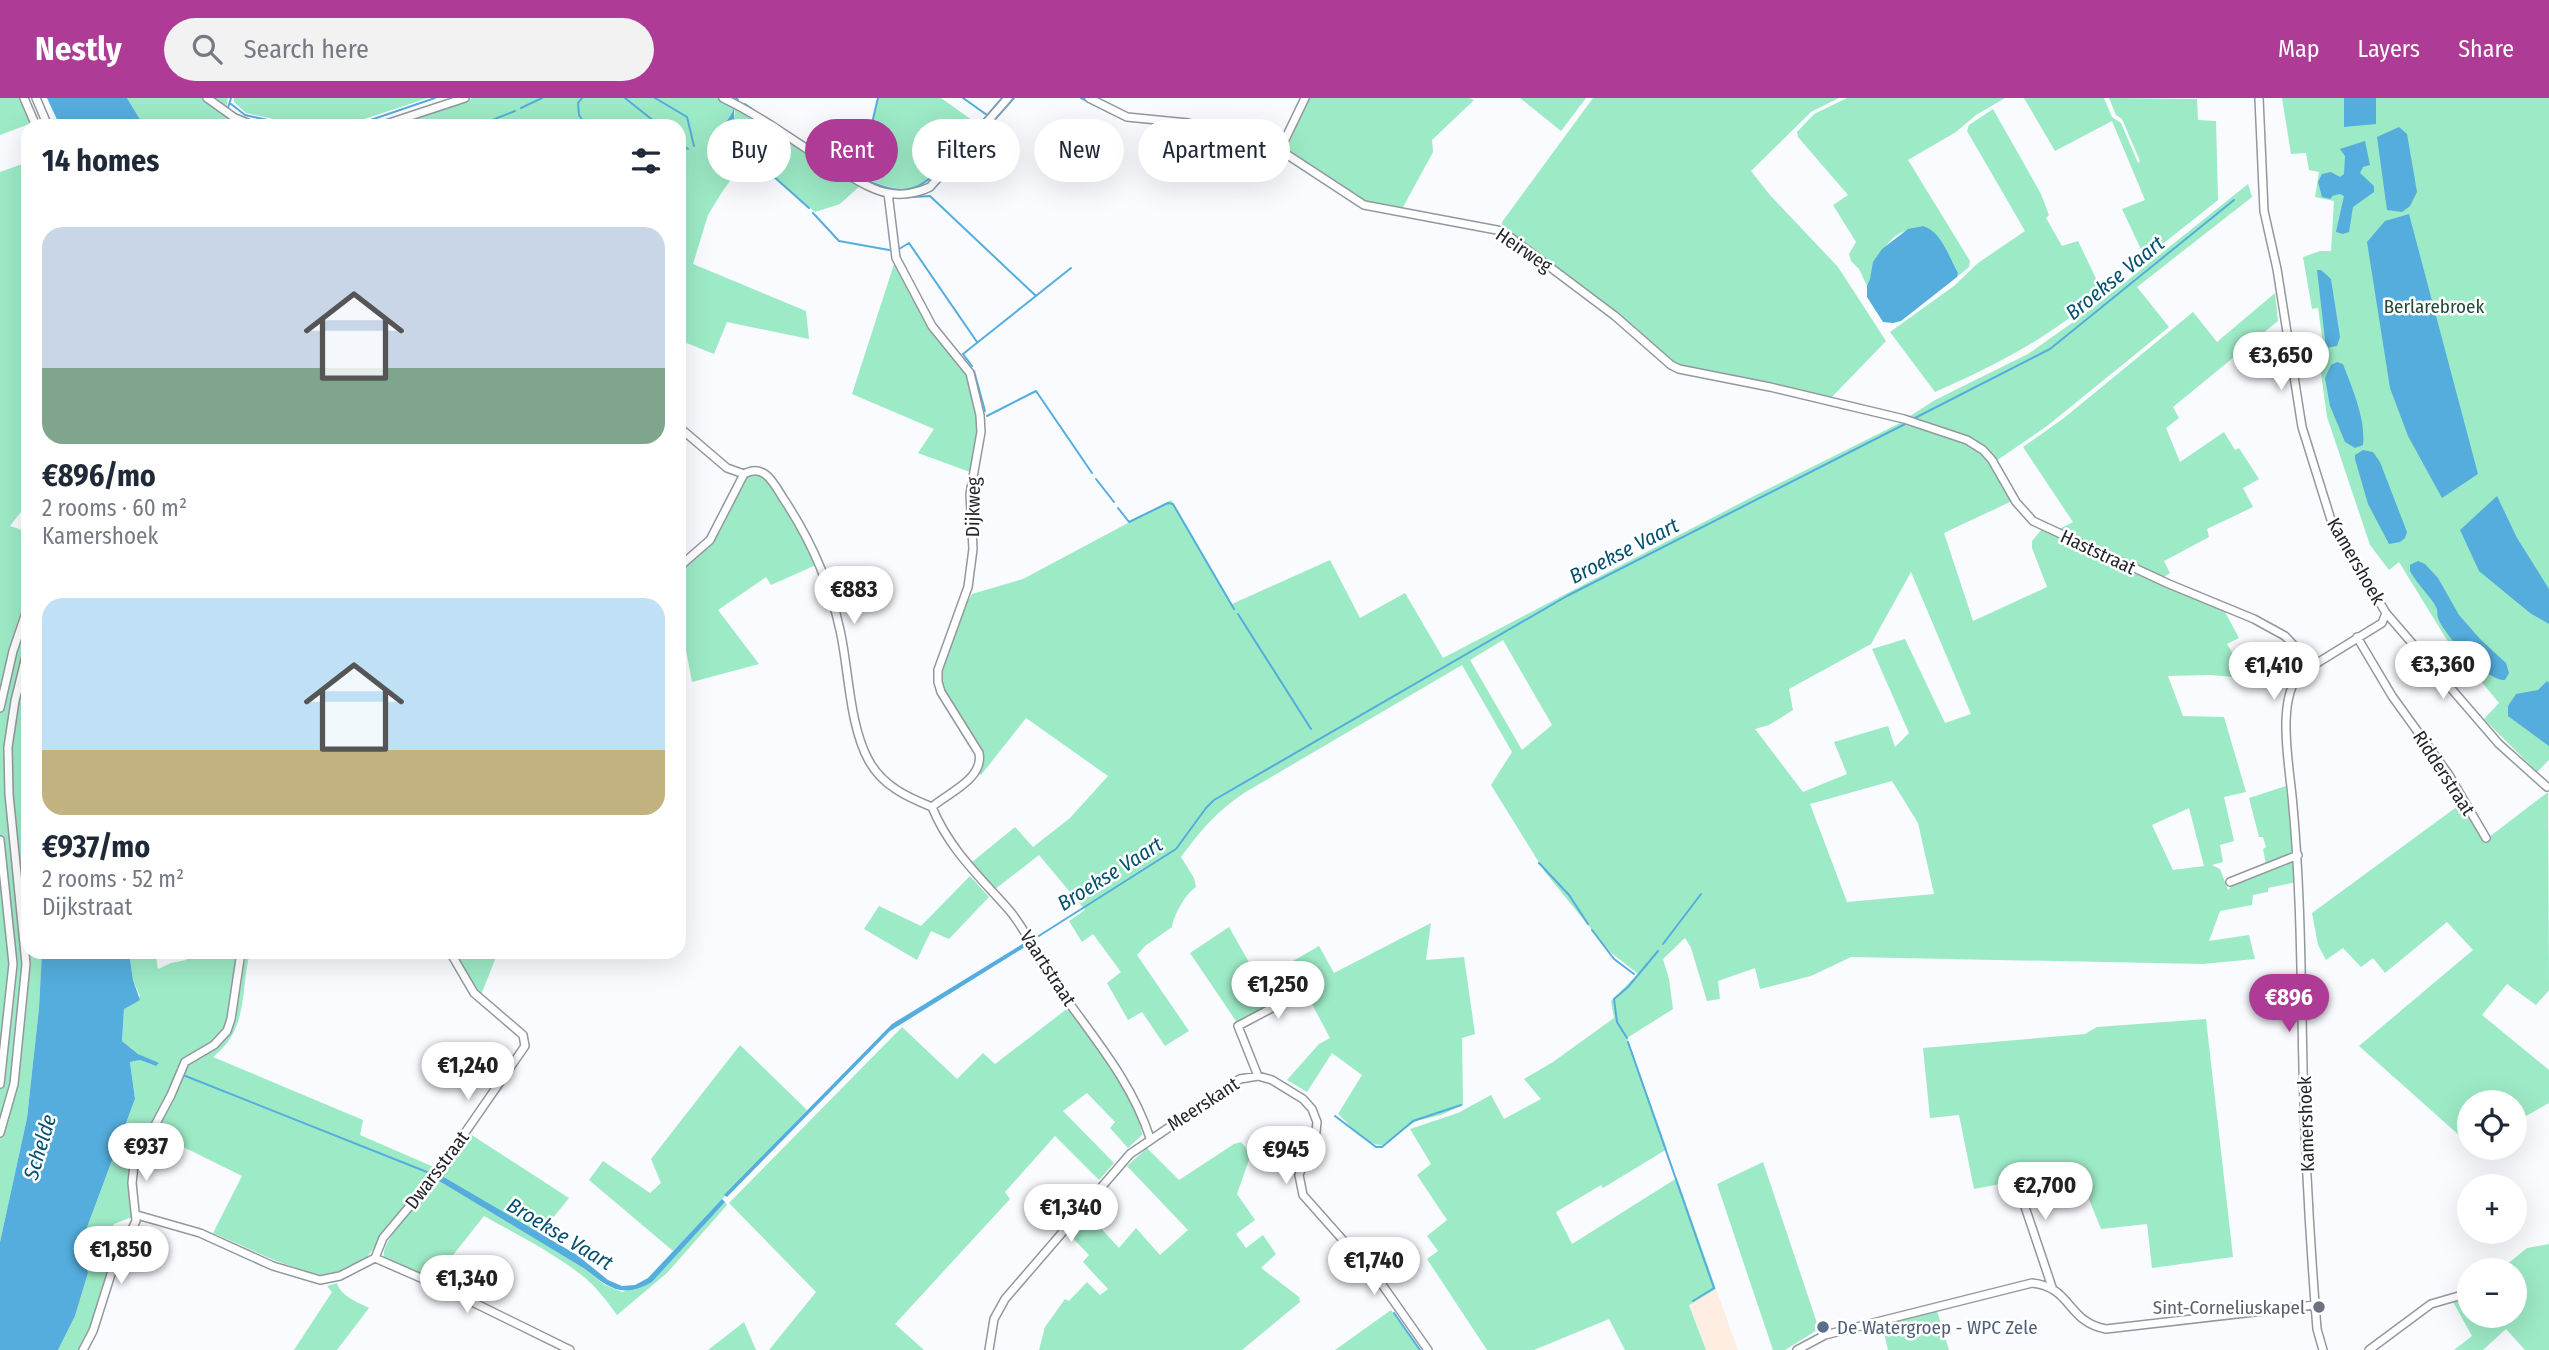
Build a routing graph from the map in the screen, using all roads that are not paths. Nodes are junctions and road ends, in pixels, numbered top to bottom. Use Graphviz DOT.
graph roads {
  1 [pos="24,98"];
  2 [pos="36,98"];
  3 [pos="207,98"];
  4 [pos="465,98"];
  5 [pos="723,98"];
  6 [pos="1008,98"];
  7 [pos="1089,98"];
  8 [pos="1305,98"];
  9 [pos="2259,98"];
  10 [pos="33,119"];
  11 [pos="45,119"];
  12 [pos="241,119"];
  13 [pos="401,119"];
  14 [pos="1151,119"];
  15 [pos="1290,129"];
  16 [pos="1290,157"];
  17 [pos="888,194"];
  18 [pos="1909,421"];
  19 [pos="686,433"];
  20 [pos="744,474"];
  21 [pos="686,561"];
  22 [pos="2386,613"];
  23 [pos="21,628"];
  24 [pos="2357,638"];
  25 [pos="2312,666"];
  26 [pos="21,677"];
  27 [pos="0,708"];
  28 [pos="2547,787"];
  29 [pos="932,807"];
  30 [pos="2486,838"];
  31 [pos="0,840"];
  32 [pos="2298,855"];
  33 [pos="2230,882"];
  34 [pos="21,914"];
  35 [pos="26,959"];
  36 [pos="240,959"];
  37 [pos="454,959"];
  38 [pos="1304,991"];
  39 [pos="1258,1076"];
  40 [pos="0,1084"];
  41 [pos="0,1133"];
  42 [pos="1150,1138"];
  43 [pos="2022,1198"];
  44 [pos="138,1215"];
  45 [pos="375,1258"];
  46 [pos="2052,1288"];
  47 [pos="2457,1296"];
  48 [pos="2315,1305"];
  49 [pos="83,1350"];
  50 [pos="569,1350"];
  51 [pos="989,1350"];
  52 [pos="1428,1350"];
  53 [pos="1797,1350"];
  54 [pos="2323,1350"];
  55 [pos="2369,1350"];
  1 -- 10 [label="street"];
  2 -- 11 [label="street"];
  3 -- 12 [label="street"];
  4 -- 13 [label="street"];
  5 -- 17 [label="street"];
  6 -- 17 [label="street"];
  7 -- 14 [label="street, Heirweg"];
  8 -- 15 [label="street"];
  9 -- 22 [label="street, Kamershoek"];
  16 -- 18 [label="street, Heirweg"];
  17 -- 29 [label="street, Dijkweg"];
  18 -- 25 [label="street, Haststraat"];
  19 -- 20 [label="street"];
  20 -- 21 [label="street"];
  20 -- 29 [label="street"];
  22 -- 24 [label="street, Kamershoek"];
  22 -- 28 [label="street"];
  23 -- 27 [label="street"];
  24 -- 25 [label="street, Kamershoek"];
  24 -- 30 [label="street, Ridderstraat"];
  25 -- 32 [label="street, Kamershoek"];
  26 -- 34 [label="street"];
  29 -- 42 [label="street, Vaartstraat"];
  31 -- 40 [label="street"];
  32 -- 33 [label="street"];
  32 -- 48 [label="street, Kamershoek"];
  35 -- 41 [label="street"];
  36 -- 44 [label="street"];
  37 -- 45 [label="street, Dwarsstraat"];
  38 -- 39 [label="street, Meerskant"];
  39 -- 42 [label="street, Meerskant"];
  39 -- 52 [label="street, Meerskant"];
  42 -- 51 [label="street, Meerskant"];
  43 -- 46 [label="street"];
  44 -- 45 [label="street"];
  44 -- 49 [label="street"];
  45 -- 50 [label="street"];
  46 -- 48 [label="street"];
  46 -- 53 [label="street"];
  47 -- 55 [label="street"];
  48 -- 54 [label="street, Kamershoek"];
}
